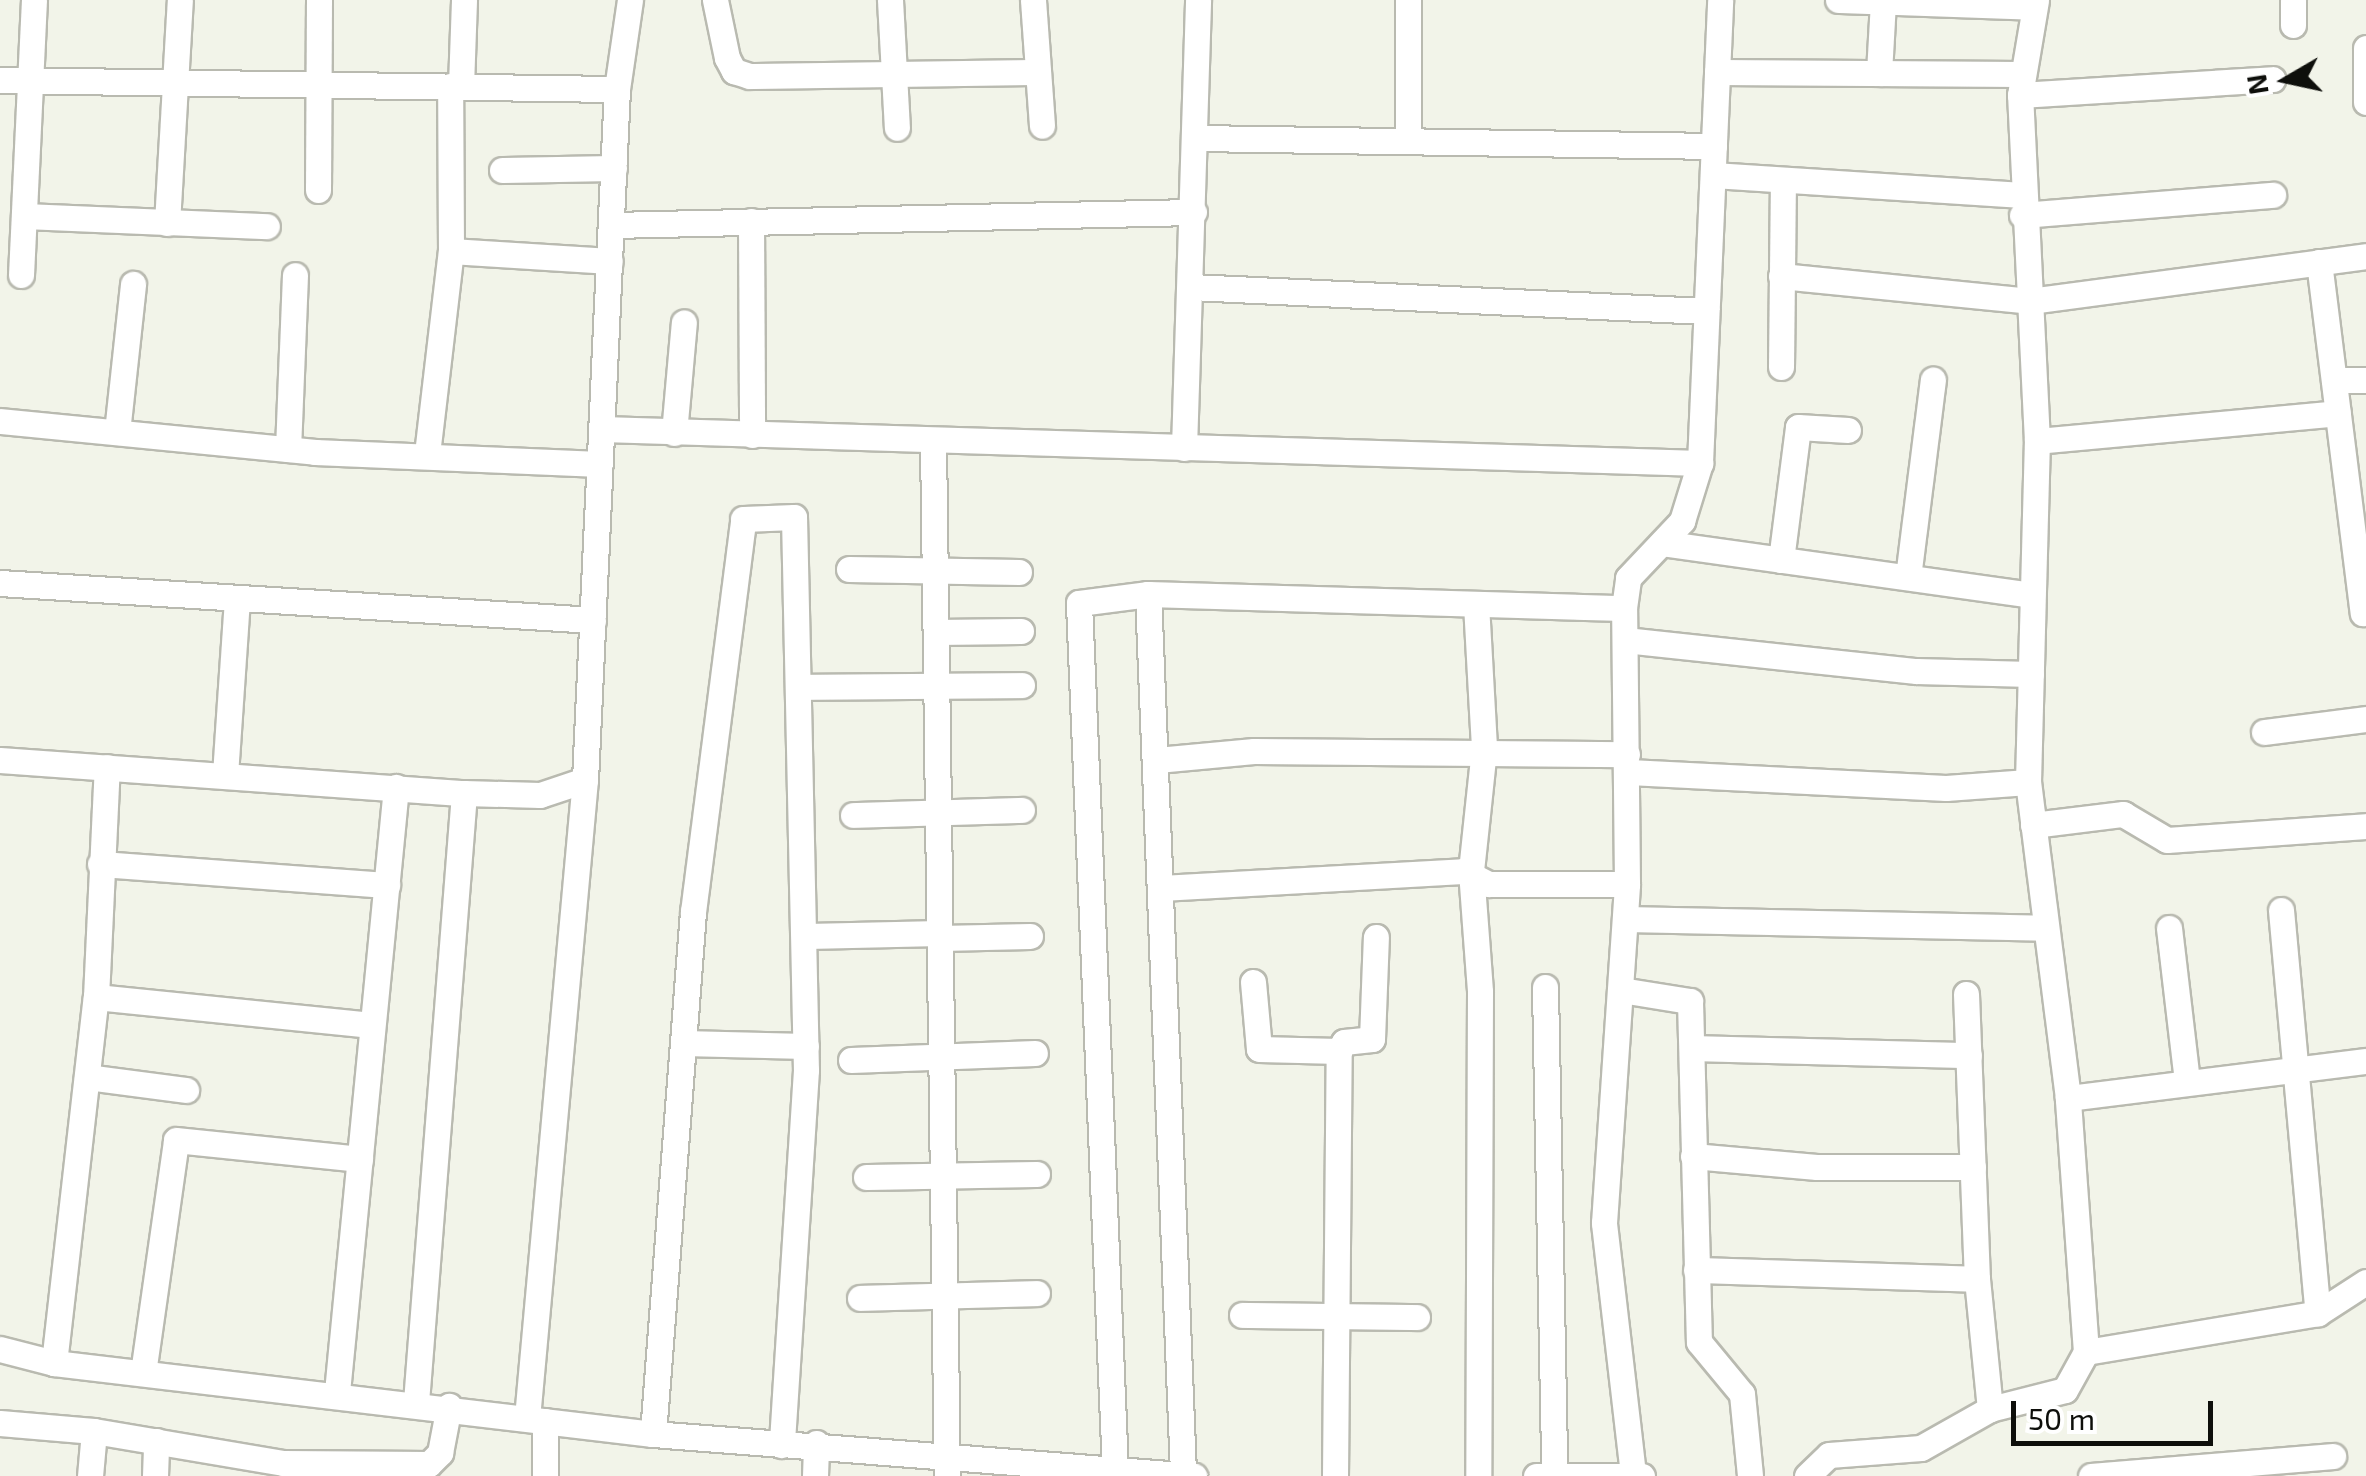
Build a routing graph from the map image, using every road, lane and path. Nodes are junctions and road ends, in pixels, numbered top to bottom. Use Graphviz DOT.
graph roads {
  1 [pos="34,0"];
  2 [pos="180,0"];
  3 [pos="318,0"];
  4 [pos="464,0"];
  5 [pos="630,0"];
  6 [pos="715,0"];
  7 [pos="890,0"];
  8 [pos="1033,0"];
  9 [pos="1198,0"];
  10 [pos="1408,0"];
  11 [pos="1720,0"];
  12 [pos="1838,0"];
  13 [pos="1883,2"];
  14 [pos="1972,3"];
  15 [pos="2035,4"];
  16 [pos="2366,48"];
  17 [pos="1038,72"];
  18 [pos="1716,72"];
  19 [pos="1879,73"];
  20 [pos="894,74"];
  21 [pos="2272,79"];
  22 [pos="0,80"];
  23 [pos="34,80"];
  24 [pos="178,82"];
  25 [pos="319,84"];
  26 [pos="2021,85"];
  27 [pos="456,86"];
  28 [pos="618,89"];
  29 [pos="2366,102"];
  30 [pos="1042,126"];
  31 [pos="897,128"];
  32 [pos="1195,138"];
  33 [pos="1408,142"];
  34 [pos="1714,146"];
  35 [pos="614,168"];
  36 [pos="502,170"];
  37 [pos="1714,175"];
  38 [pos="1783,180"];
  39 [pos="318,190"];
  40 [pos="2273,195"];
  41 [pos="2021,205"];
  42 [pos="1194,212"];
  43 [pos="25,216"];
  44 [pos="751,222"];
  45 [pos="167,223"];
  46 [pos="611,225"];
  47 [pos="267,226"];
  48 [pos="451,251"];
  49 [pos="2366,256"];
  50 [pos="610,261"];
  51 [pos="2318,262"];
  52 [pos="21,275"];
  53 [pos="295,275"];
  54 [pos="1781,276"];
  55 [pos="133,284"];
  56 [pos="1190,287"];
  57 [pos="2030,301"];
  58 [pos="1706,311"];
  59 [pos="684,322"];
  60 [pos="1781,368"];
  61 [pos="1933,380"];
  62 [pos="2334,380"];
  63 [pos="2366,380"];
  64 [pos="2338,413"];
  65 [pos="0,421"];
  66 [pos="602,429"];
  67 [pos="1848,430"];
  68 [pos="117,432"];
  69 [pos="674,433"];
  70 [pos="752,435"];
  71 [pos="933,441"];
  72 [pos="2037,441"];
  73 [pos="1184,448"];
  74 [pos="288,449"];
  75 [pos="426,454"];
  76 [pos="1700,463"];
  77 [pos="600,464"];
  78 [pos="2357,501"];
  79 [pos="2359,530"];
  80 [pos="1662,543"];
  81 [pos="1780,560"];
  82 [pos="935,568"];
  83 [pos="848,569"];
  84 [pos="1019,572"];
  85 [pos="1908,577"];
  86 [pos="0,583"];
  87 [pos="1148,594"];
  88 [pos="2031,594"];
  89 [pos="237,598"];
  90 [pos="1476,604"];
  91 [pos="1624,608"];
  92 [pos="2363,613"];
  93 [pos="593,620"];
  94 [pos="936,632"];
  95 [pos="1022,632"];
  96 [pos="1625,640"];
  97 [pos="2031,674"];
  98 [pos="1022,684"];
  99 [pos="937,686"];
  100 [pos="800,688"];
  101 [pos="2366,719"];
  102 [pos="2264,732"];
  103 [pos="1484,748"];
  104 [pos="0,760"];
  105 [pos="1157,760"];
  106 [pos="1628,763"];
  107 [pos="107,767"];
  108 [pos="225,775"];
  109 [pos="586,780"];
  110 [pos="2028,782"];
  111 [pos="396,787"];
  112 [pos="464,794"];
  113 [pos="1022,810"];
  114 [pos="938,814"];
  115 [pos="852,815"];
  116 [pos="2033,825"];
  117 [pos="2366,826"];
  118 [pos="100,864"];
  119 [pos="1471,874"];
  120 [pos="387,884"];
  121 [pos="1628,884"];
  122 [pos="1161,888"];
  123 [pos="2282,910"];
  124 [pos="1626,919"];
  125 [pos="2044,928"];
  126 [pos="2169,928"];
  127 [pos="940,935"];
  128 [pos="807,936"];
  129 [pos="1030,936"];
  130 [pos="1376,937"];
  131 [pos="1253,982"];
  132 [pos="1545,987"];
  133 [pos="1620,990"];
  134 [pos="1966,994"];
  135 [pos="96,997"];
  136 [pos="372,1026"];
  137 [pos="683,1043"];
  138 [pos="806,1046"];
  139 [pos="1694,1048"];
  140 [pos="1339,1051"];
  141 [pos="1035,1053"];
  142 [pos="1968,1055"];
  143 [pos="944,1056"];
  144 [pos="851,1060"];
  145 [pos="2366,1062"];
  146 [pos="2294,1070"];
  147 [pos="87,1077"];
  148 [pos="2186,1082"];
  149 [pos="186,1090"];
  150 [pos="2068,1098"];
  151 [pos="1694,1156"];
  152 [pos="360,1159"];
  153 [pos="1973,1167"];
  154 [pos="1037,1174"];
  155 [pos="945,1176"];
  156 [pos="866,1177"];
  157 [pos="1696,1270"];
  158 [pos="1977,1279"];
  159 [pos="2366,1282"];
  160 [pos="1037,1293"];
  161 [pos="949,1296"];
  162 [pos="860,1298"];
  163 [pos="2318,1313"];
  164 [pos="1242,1315"];
  165 [pos="1417,1316"];
  166 [pos="1339,1317"];
  167 [pos="0,1350"];
  168 [pos="2086,1352"];
  169 [pos="54,1363"];
  170 [pos="143,1374"];
  171 [pos="337,1392"];
  172 [pos="416,1402"];
  173 [pos="450,1406"];
  174 [pos="1990,1409"];
  175 [pos="536,1420"];
  176 [pos="0,1423"];
  177 [pos="94,1431"];
  178 [pos="653,1434"];
  179 [pos="156,1441"];
  180 [pos="782,1444"];
  181 [pos="816,1444"];
  182 [pos="2333,1456"];
  183 [pos="947,1466"];
  184 [pos="283,1469"];
  185 [pos="396,1470"];
  186 [pos="1102,1471"];
  187 [pos="1554,1475"];
  188 [pos="1637,1475"];
  189 [pos="90,1476"];
  190 [pos="154,1476"];
  191 [pos="544,1476"];
  192 [pos="816,1476"];
  193 [pos="1183,1476"];
  194 [pos="1194,1476"];
  195 [pos="1336,1476"];
  196 [pos="1478,1476"];
  197 [pos="1536,1476"];
  198 [pos="1750,1476"];
  199 [pos="1807,1476"];
  200 [pos="2091,1476"];
  1 -- 23 [label="street"];
  2 -- 24 [label="street"];
  3 -- 25 [label="street"];
  4 -- 27 [label="street"];
  5 -- 28 [label="street"];
  6 -- 20 [label="street"];
  7 -- 20 [label="street"];
  8 -- 17 [label="street"];
  9 -- 32 [label="street"];
  10 -- 33 [label="street"];
  11 -- 18 [label="street"];
  12 -- 13 [label="street"];
  13 -- 14 [label="street"];
  13 -- 19 [label="street"];
  14 -- 15 [label="street"];
  15 -- 26 [label="street"];
  16 -- 29 [label="street"];
  17 -- 20 [label="street"];
  17 -- 30 [label="street"];
  18 -- 19 [label="street"];
  18 -- 34 [label="street"];
  19 -- 26 [label="street"];
  20 -- 31 [label="street"];
  21 -- 26 [label="street"];
  22 -- 23 [label="street"];
  23 -- 24 [label="street"];
  23 -- 43 [label="street"];
  24 -- 25 [label="street"];
  24 -- 45 [label="street"];
  25 -- 27 [label="street"];
  25 -- 39 [label="street"];
  26 -- 41 [label="street"];
  27 -- 28 [label="street"];
  27 -- 48 [label="street"];
  28 -- 35 [label="street"];
  32 -- 33 [label="street"];
  32 -- 42 [label="street"];
  33 -- 34 [label="street"];
  34 -- 37 [label="street"];
  35 -- 36 [label="street"];
  35 -- 46 [label="street"];
  37 -- 38 [label="street"];
  37 -- 58 [label="street"];
  38 -- 41 [label="street"];
  38 -- 54 [label="street"];
  40 -- 41 [label="street"];
  41 -- 57 [label="street"];
  42 -- 44 [label="street"];
  42 -- 56 [label="street"];
  43 -- 45 [label="street"];
  43 -- 52 [label="street"];
  44 -- 46 [label="street"];
  44 -- 70 [label="street"];
  45 -- 47 [label="street"];
  46 -- 50 [label="street"];
  48 -- 50 [label="street"];
  48 -- 75 [label="street"];
  49 -- 51 [label="street"];
  50 -- 66 [label="street"];
  51 -- 57 [label="street"];
  51 -- 62 [label="street"];
  53 -- 74 [label="street"];
  54 -- 57 [label="street"];
  54 -- 60 [label="street"];
  55 -- 68 [label="street"];
  56 -- 58 [label="street"];
  56 -- 73 [label="street"];
  57 -- 72 [label="street"];
  58 -- 76 [label="street"];
  59 -- 69 [label="street"];
  61 -- 85 [label="street"];
  62 -- 63 [label="street"];
  62 -- 64 [label="street"];
  64 -- 72 [label="street"];
  64 -- 78 [label="street"];
  65 -- 68 [label="street"];
  66 -- 69 [label="street"];
  66 -- 77 [label="street"];
  67 -- 81 [label="street"];
  68 -- 74 [label="street"];
  69 -- 70 [label="street"];
  70 -- 71 [label="street"];
  71 -- 73 [label="street"];
  71 -- 82 [label="street"];
  72 -- 88 [label="street"];
  73 -- 76 [label="street"];
  74 -- 75 [label="street"];
  75 -- 77 [label="street"];
  76 -- 80 [label="street"];
  77 -- 93 [label="street"];
  78 -- 79 [label="street"];
  79 -- 92 [label="street"];
  80 -- 81 [label="street"];
  80 -- 91 [label="street"];
  81 -- 85 [label="street"];
  82 -- 83 [label="street"];
  82 -- 84 [label="street"];
  82 -- 94 [label="street"];
  85 -- 88 [label="street"];
  86 -- 89 [label="street"];
  87 -- 90 [label="street"];
  87 -- 105 [label="street"];
  87 -- 186 [label="street"];
  88 -- 97 [label="street"];
  89 -- 93 [label="street"];
  89 -- 108 [label="street"];
  90 -- 91 [label="street"];
  90 -- 103 [label="street"];
  91 -- 96 [label="street"];
  93 -- 109 [label="street"];
  94 -- 95 [label="street"];
  94 -- 99 [label="street"];
  96 -- 97 [label="street"];
  96 -- 106 [label="street"];
  97 -- 110 [label="street"];
  98 -- 99 [label="street"];
  99 -- 100 [label="street"];
  99 -- 114 [label="street"];
  100 -- 128 [label="street"];
  100 -- 137 [label="street"];
  101 -- 102 [label="street"];
  103 -- 105 [label="street"];
  103 -- 106 [label="street"];
  103 -- 119 [label="street"];
  104 -- 107 [label="street"];
  105 -- 122 [label="street"];
  106 -- 110 [label="street"];
  106 -- 121 [label="street"];
  107 -- 108 [label="street"];
  107 -- 118 [label="street"];
  108 -- 111 [label="street"];
  109 -- 112 [label="street"];
  109 -- 175 [label="street"];
  110 -- 116 [label="street"];
  111 -- 112 [label="street"];
  111 -- 120 [label="street"];
  112 -- 172 [label="street"];
  113 -- 114 [label="street"];
  114 -- 115 [label="street"];
  114 -- 127 [label="street"];
  116 -- 117 [label="street"];
  116 -- 125 [label="street"];
  118 -- 120 [label="street"];
  118 -- 135 [label="street"];
  119 -- 121 [label="street"];
  119 -- 122 [label="street"];
  119 -- 196 [label="street"];
  120 -- 136 [label="street"];
  121 -- 124 [label="street"];
  122 -- 193 [label="street"];
  123 -- 146 [label="street"];
  124 -- 125 [label="street"];
  124 -- 133 [label="street"];
  125 -- 150 [label="street"];
  126 -- 148 [label="street"];
  127 -- 128 [label="street"];
  127 -- 129 [label="street"];
  127 -- 143 [label="street"];
  128 -- 138 [label="street"];
  130 -- 140 [label="street"];
  131 -- 140 [label="street"];
  132 -- 187 [label="street"];
  133 -- 139 [label="street"];
  133 -- 188 [label="street"];
  134 -- 142 [label="street"];
  135 -- 136 [label="street"];
  135 -- 147 [label="street"];
  136 -- 152 [label="street"];
  137 -- 138 [label="street"];
  137 -- 178 [label="street"];
  138 -- 180 [label="street"];
  139 -- 142 [label="street"];
  139 -- 151 [label="street"];
  140 -- 166 [label="street"];
  141 -- 143 [label="street"];
  142 -- 153 [label="street"];
  143 -- 144 [label="street"];
  143 -- 155 [label="street"];
  145 -- 146 [label="street"];
  146 -- 148 [label="street"];
  146 -- 163 [label="street"];
  147 -- 149 [label="street"];
  147 -- 169 [label="street"];
  148 -- 150 [label="street"];
  150 -- 168 [label="street"];
  151 -- 153 [label="street"];
  151 -- 157 [label="street"];
  152 -- 170 [label="street"];
  152 -- 171 [label="street"];
  153 -- 158 [label="street"];
  154 -- 155 [label="street"];
  155 -- 156 [label="street"];
  155 -- 161 [label="street"];
  157 -- 158 [label="street"];
  157 -- 198 [label="street"];
  158 -- 174 [label="street"];
  159 -- 163 [label="street"];
  160 -- 161 [label="street"];
  161 -- 162 [label="street"];
  161 -- 183 [label="street"];
  163 -- 168 [label="street"];
  164 -- 166 [label="street"];
  165 -- 166 [label="street"];
  166 -- 195 [label="street"];
  167 -- 169 [label="street"];
  168 -- 174 [label="street"];
  169 -- 170 [label="street"];
  170 -- 171 [label="street"];
  171 -- 172 [label="street"];
  172 -- 173 [label="street"];
  173 -- 175 [label="street"];
  173 -- 185 [label="street"];
  174 -- 199 [label="street"];
  175 -- 178 [label="street"];
  175 -- 191 [label="street"];
  176 -- 177 [label="street"];
  177 -- 179 [label="street"];
  177 -- 189 [label="street"];
  178 -- 180 [label="street"];
  179 -- 184 [label="street"];
  179 -- 190 [label="street"];
  180 -- 181 [label="street"];
  181 -- 183 [label="street"];
  181 -- 192 [label="street"];
  182 -- 200 [label="street"];
  183 -- 186 [label="street"];
  184 -- 185 [label="street"];
  186 -- 193 [label="street"];
  187 -- 188 [label="street"];
  187 -- 197 [label="street"];
  193 -- 194 [label="street"];
}
